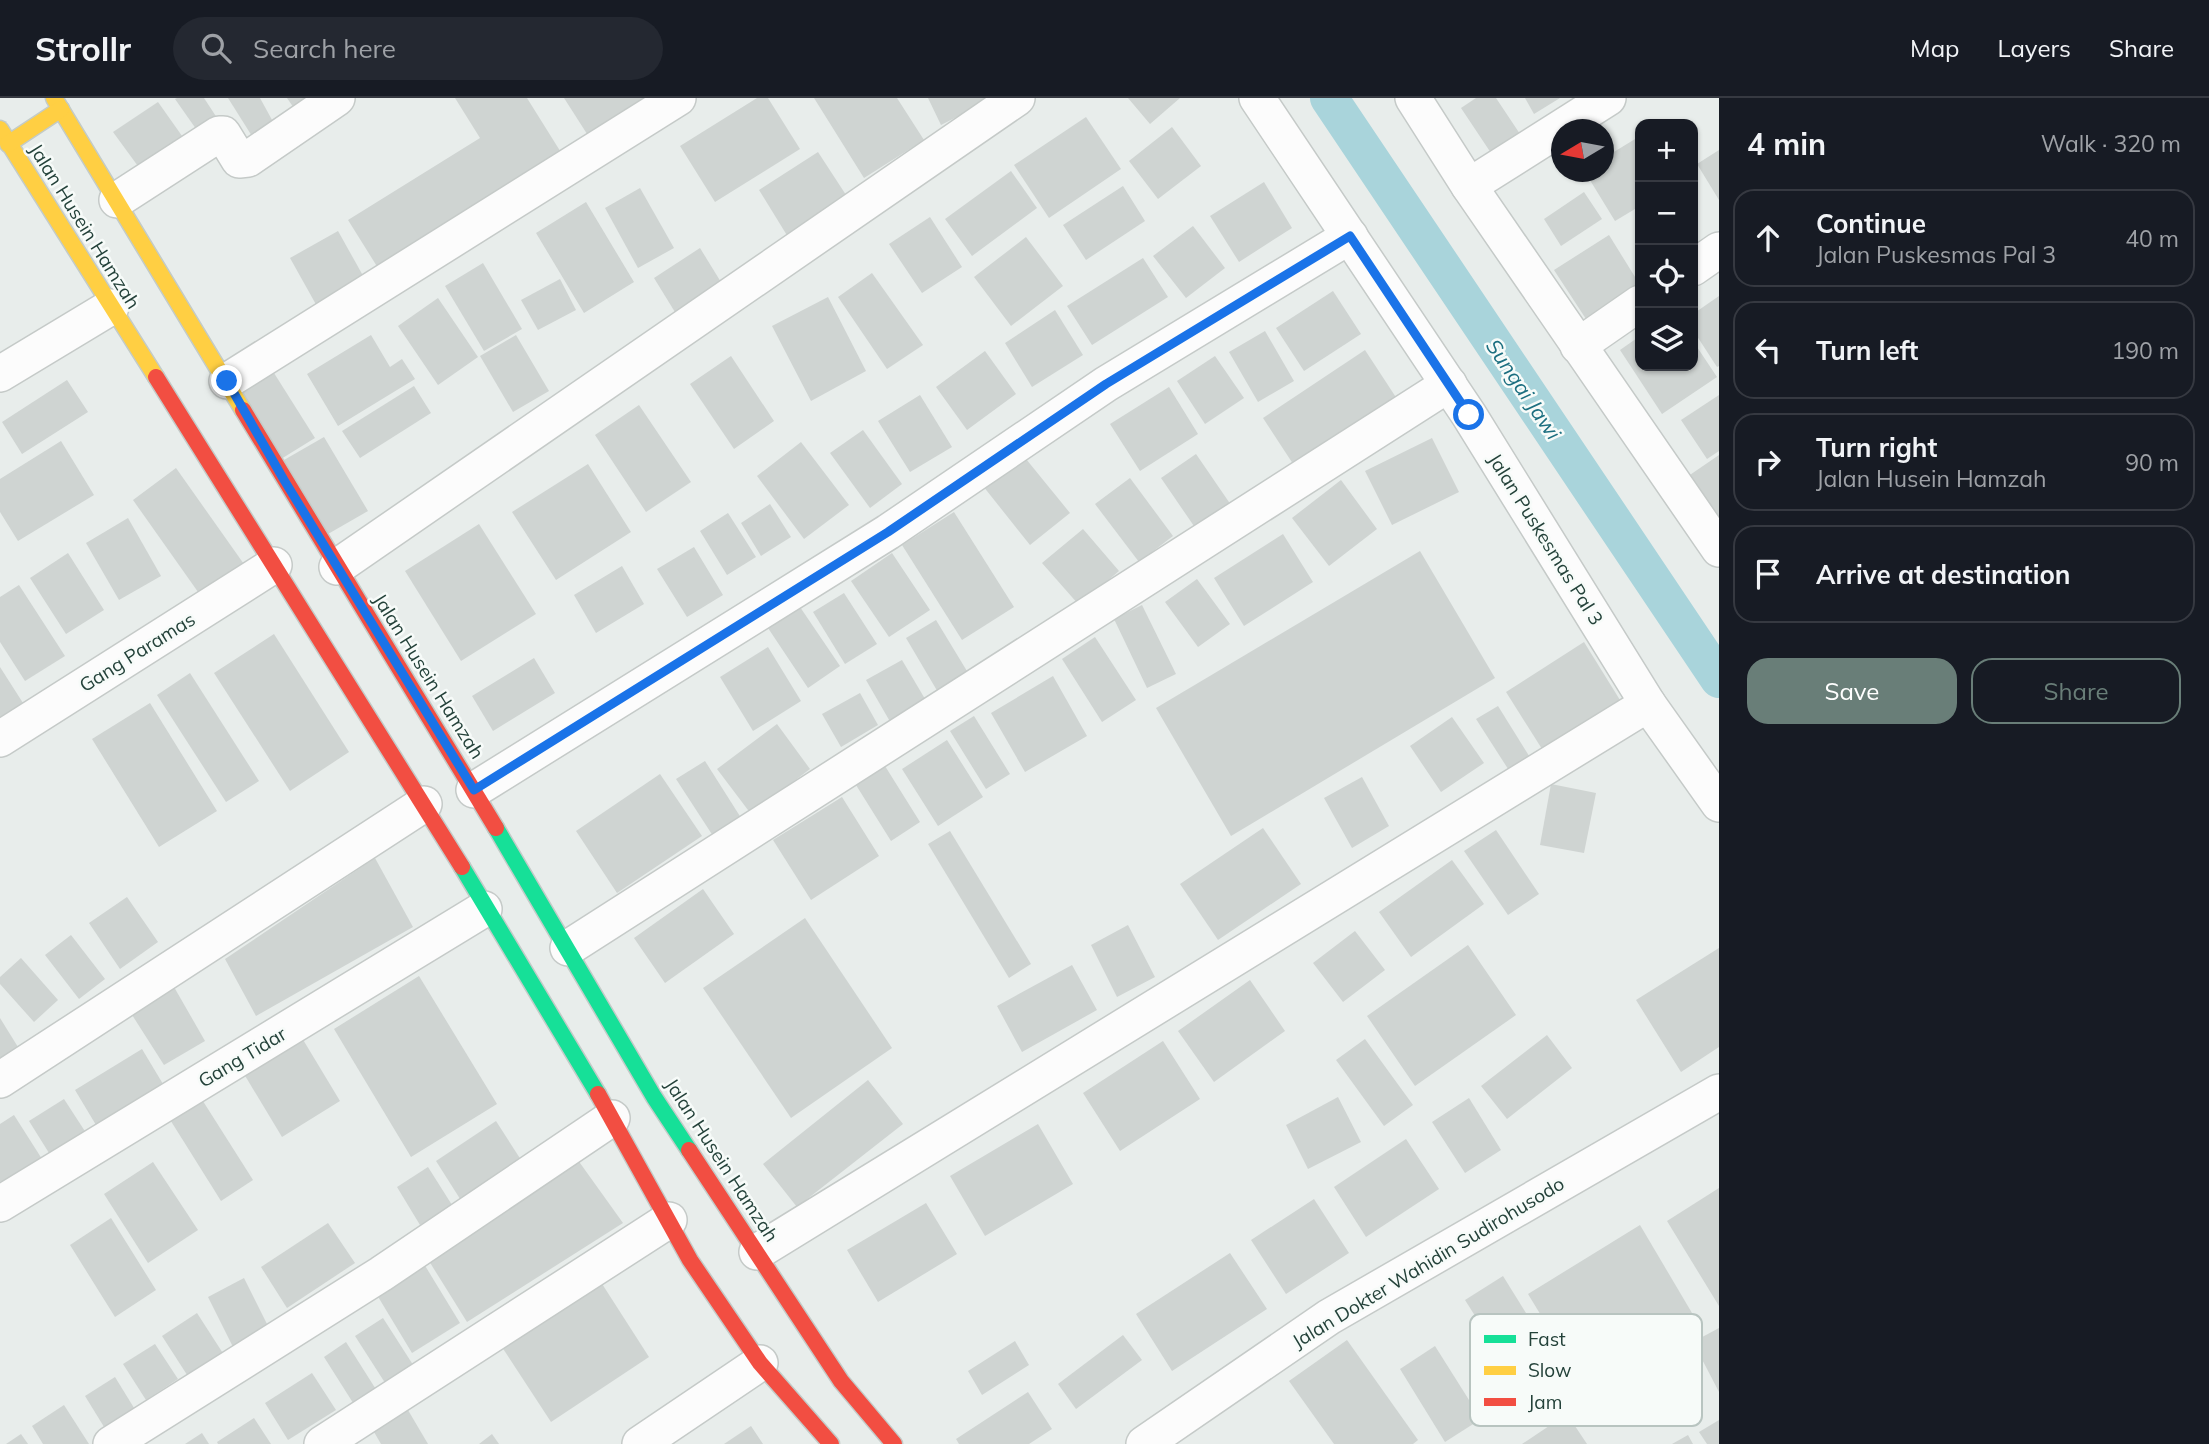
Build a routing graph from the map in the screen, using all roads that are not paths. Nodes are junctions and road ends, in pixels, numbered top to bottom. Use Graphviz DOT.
graph roads {
  1 [pos="337,98"];
  2 [pos="678,98"];
  3 [pos="1017,98"];
  4 [pos="1257,98"];
  5 [pos="1413,98"];
  6 [pos="1608,98"];
  7 [pos="57,103"];
  8 [pos="4,137"];
  9 [pos="1469,187"];
  10 [pos="117,200"];
  11 [pos="1350,236"];
  12 [pos="1719,250"];
  13 [pos="1698,265"];
  14 [pos="1635,306"];
  15 [pos="111,307"];
  16 [pos="1578,346"];
  17 [pos="0,374"];
  18 [pos="227,381"];
  19 [pos="1449,384"];
  20 [pos="1719,549"];
  21 [pos="274,565"];
  22 [pos="337,568"];
  23 [pos="1648,704"];
  24 [pos="0,739"];
  25 [pos="474,790"];
  26 [pos="424,804"];
  27 [pos="1719,804"];
  28 [pos="484,909"];
  29 [pos="568,948"];
  30 [pos="0,1080"];
  31 [pos="1719,1092"];
  32 [pos="612,1118"];
  33 [pos="0,1204"];
  34 [pos="668,1220"];
  35 [pos="757,1252"];
  36 [pos="760,1363"];
  37 [pos="111,1444"];
  38 [pos="322,1444"];
  39 [pos="640,1444"];
  40 [pos="831,1444"];
  41 [pos="894,1444"];
  42 [pos="1144,1444"];
  1 -- 10 [label="street"];
  2 -- 18 [label="street"];
  3 -- 22 [label="street"];
  4 -- 11 [label="street, Jalan Puskesmas Pal 3"];
  5 -- 9 [label="street"];
  6 -- 9 [label="street"];
  7 -- 8 [label="street"];
  7 -- 10 [label="street, Jalan Husein Hamzah"];
  8 -- 15 [label="street, Jalan Husein Hamzah"];
  9 -- 16 [label="street"];
  10 -- 18 [label="street, Jalan Husein Hamzah"];
  11 -- 19 [label="street, Jalan Puskesmas Pal 3"];
  11 -- 25 [label="street"];
  12 -- 13 [label="street"];
  14 -- 16 [label="street"];
  15 -- 17 [label="street"];
  15 -- 21 [label="street, Jalan Husein Hamzah"];
  16 -- 20 [label="street"];
  18 -- 22 [label="street, Jalan Husein Hamzah"];
  19 -- 23 [label="street, Jalan Puskesmas Pal 3"];
  19 -- 29 [label="street"];
  21 -- 24 [label="street, Gang Paramas"];
  21 -- 26 [label="street, Jalan Husein Hamzah"];
  22 -- 25 [label="street, Jalan Husein Hamzah"];
  23 -- 27 [label="street, Jalan Puskesmas Pal 3"];
  23 -- 35 [label="street"];
  25 -- 29 [label="street, Jalan Husein Hamzah"];
  26 -- 28 [label="street, Jalan Husein Hamzah"];
  26 -- 30 [label="street"];
  28 -- 32 [label="street, Jalan Husein Hamzah"];
  28 -- 33 [label="street, Gang Tidar"];
  29 -- 35 [label="street, Jalan Husein Hamzah"];
  31 -- 42 [label="street, Jalan Dokter Wahidin Sudirohusodo"];
  32 -- 34 [label="street, Jalan Husein Hamzah"];
  32 -- 37 [label="street"];
  34 -- 36 [label="street, Jalan Husein Hamzah"];
  34 -- 38 [label="street"];
  35 -- 41 [label="street, Jalan Husein Hamzah"];
  36 -- 39 [label="street"];
  36 -- 40 [label="street, Jalan Husein Hamzah"];
}
